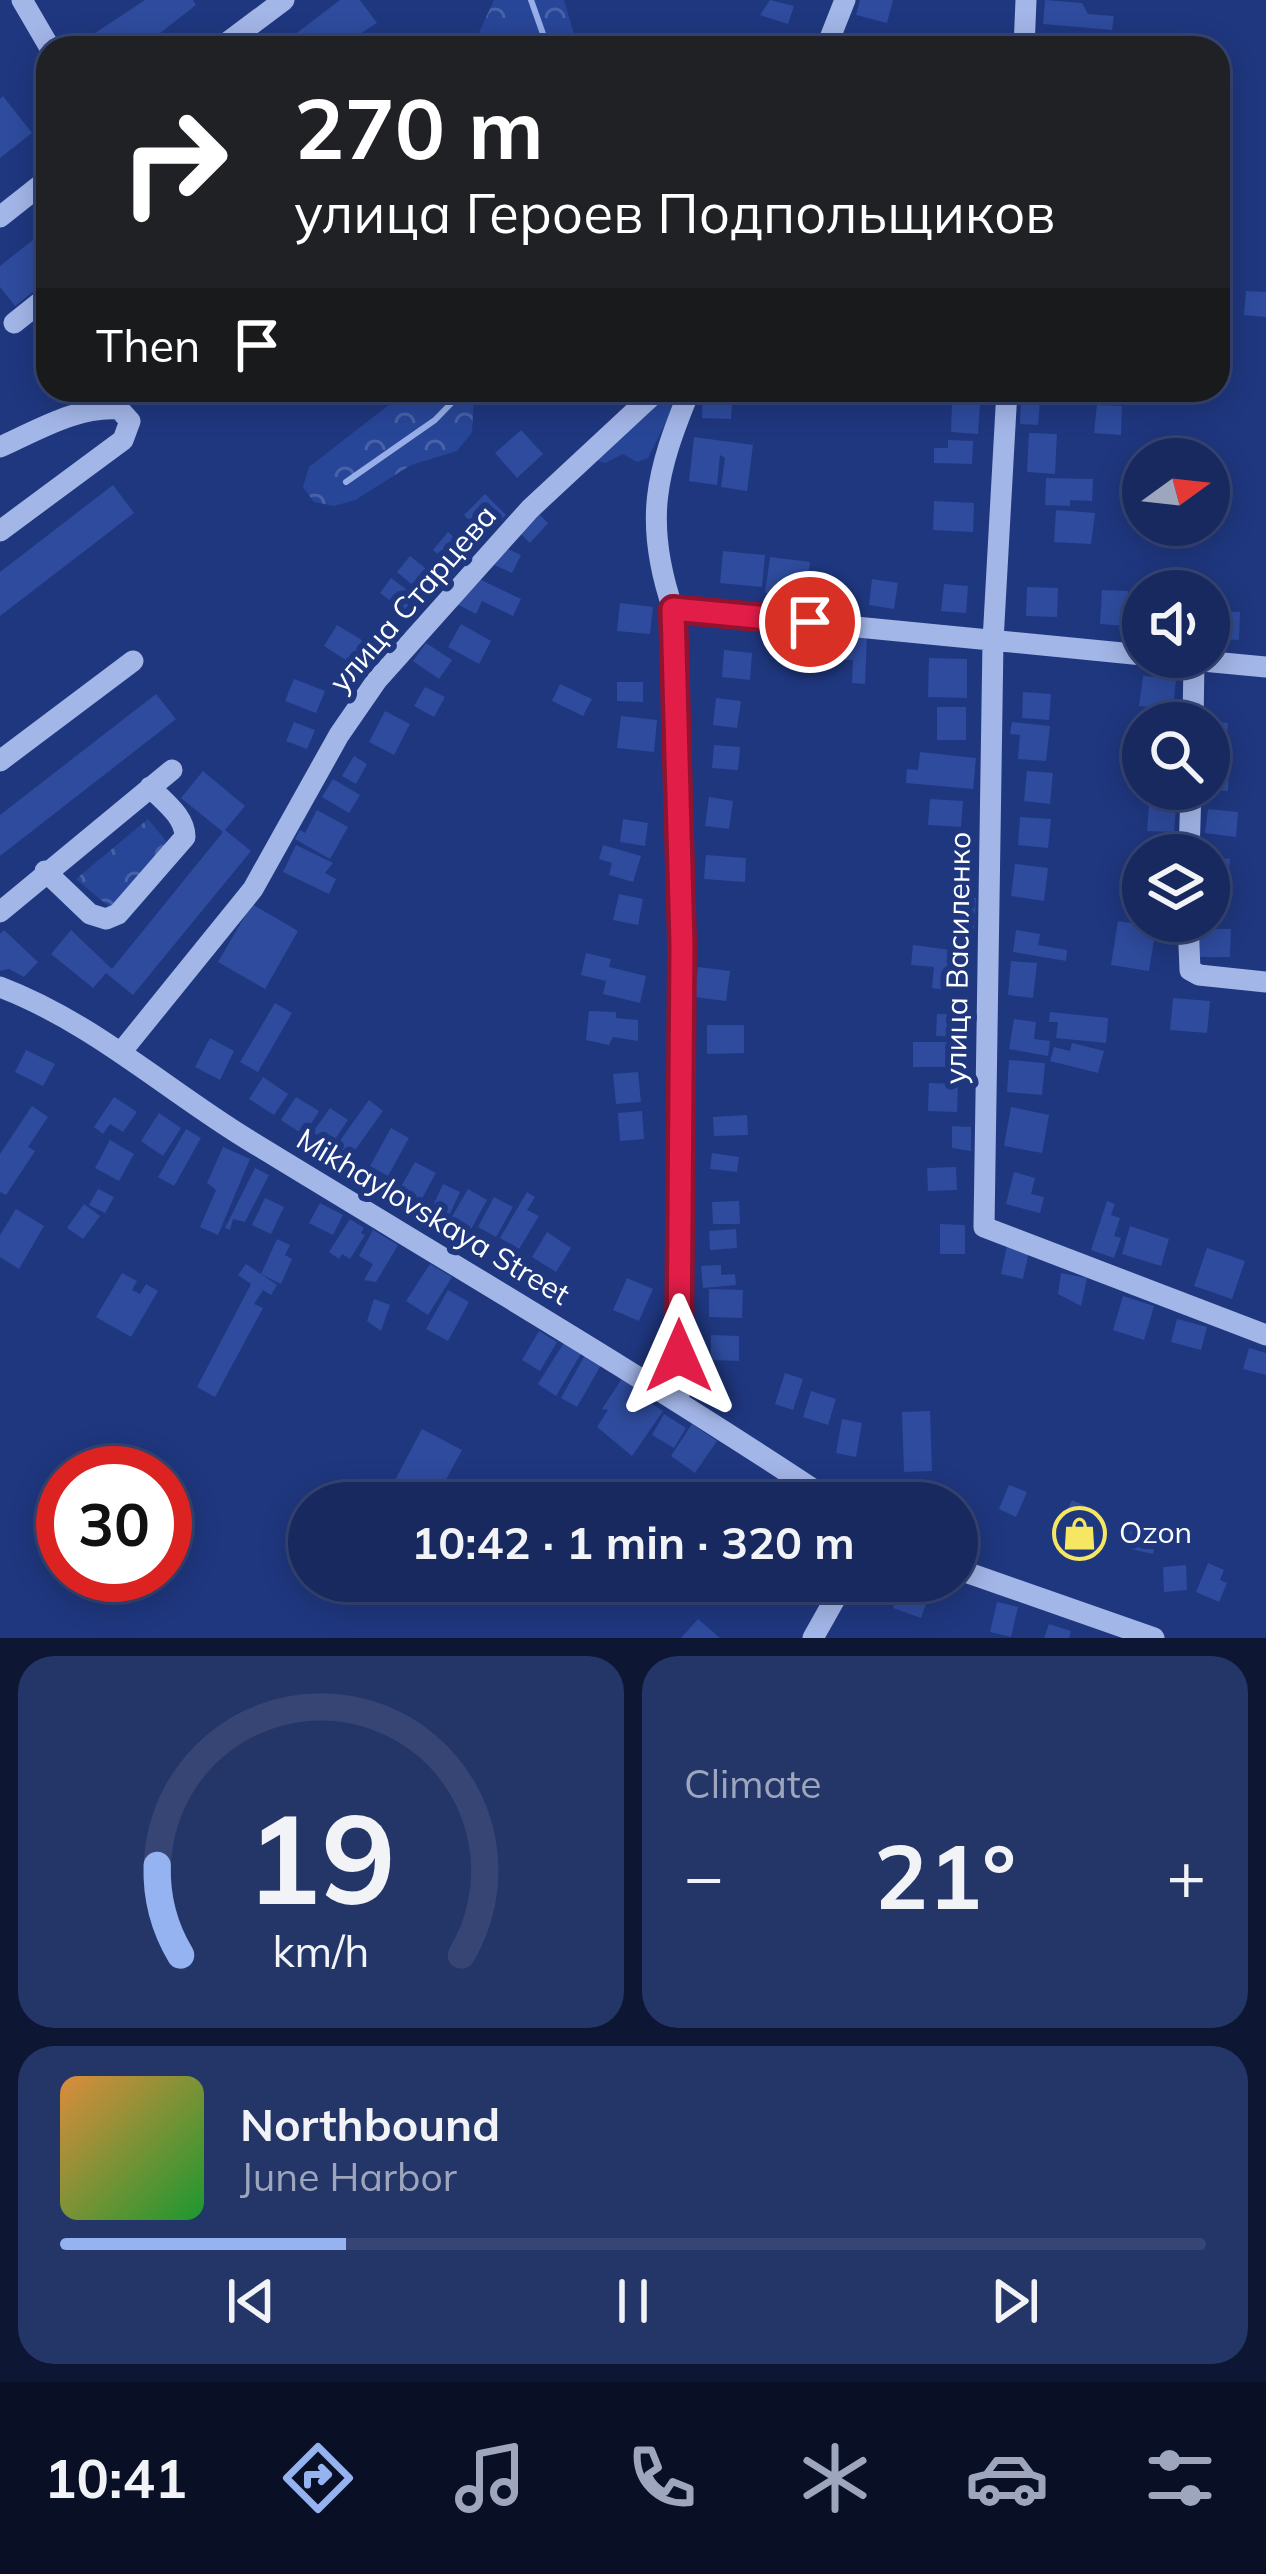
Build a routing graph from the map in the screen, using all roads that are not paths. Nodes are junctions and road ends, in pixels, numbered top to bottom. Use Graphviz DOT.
graph roads {
  1 [pos="22,0"];
  2 [pos="284,0"];
  3 [pos="845,0"];
  4 [pos="1026,0"];
  5 [pos="43,36"];
  6 [pos="236,36"];
  7 [pos="831,36"];
  8 [pos="1024,36"];
  9 [pos="36,188"];
  10 [pos="0,218"];
  11 [pos="36,306"];
  12 [pos="14,323"];
  13 [pos="645,402"];
  14 [pos="685,402"];
  15 [pos="1005,402"];
  16 [pos="0,447"];
  17 [pos="0,531"];
  18 [pos="673,609"];
  19 [pos="993,640"];
  20 [pos="1122,653"];
  21 [pos="133,661"];
  22 [pos="1230,664"];
  23 [pos="1266,667"];
  24 [pos="0,761"];
  25 [pos="172,770"];
  26 [pos="150,787"];
  27 [pos="45,871"];
  28 [pos="0,912"];
  29 [pos="1189,942"];
  30 [pos="1266,982"];
  31 [pos="0,987"];
  32 [pos="122,1051"];
  33 [pos="1266,1334"];
  34 [pos="679,1402"];
  35 [pos="802,1482"];
  36 [pos="978,1575"];
  37 [pos="833,1602"];
  38 [pos="812,1638"];
  39 [pos="1154,1638"];
  1 -- 5 [label="street"];
  2 -- 6 [label="street"];
  3 -- 7 [label="street"];
  4 -- 8 [label="street"];
  9 -- 10 [label="street"];
  11 -- 12 [label="street"];
  13 -- 32 [label="street, улица Старцева"];
  14 -- 18 [label="street"];
  15 -- 19 [label="street, улица Василенко"];
  16 -- 17 [label="street"];
  18 -- 19 [label="street"];
  18 -- 34 [label="street"];
  19 -- 20 [label="street"];
  19 -- 33 [label="street, улица Василенко"];
  21 -- 24 [label="street"];
  22 -- 23 [label="street"];
  25 -- 26 [label="street"];
  26 -- 27 [label="street"];
  26 -- 27 [label="street"];
  27 -- 28 [label="street"];
  29 -- 30 [label="street"];
  31 -- 32 [label="street, Mikhaylovskaya Street"];
  32 -- 34 [label="street, Mikhaylovskaya Street"];
  34 -- 35 [label="street, Mikhaylovskaya Street"];
  36 -- 39 [label="street"];
  37 -- 38 [label="street"];
}
